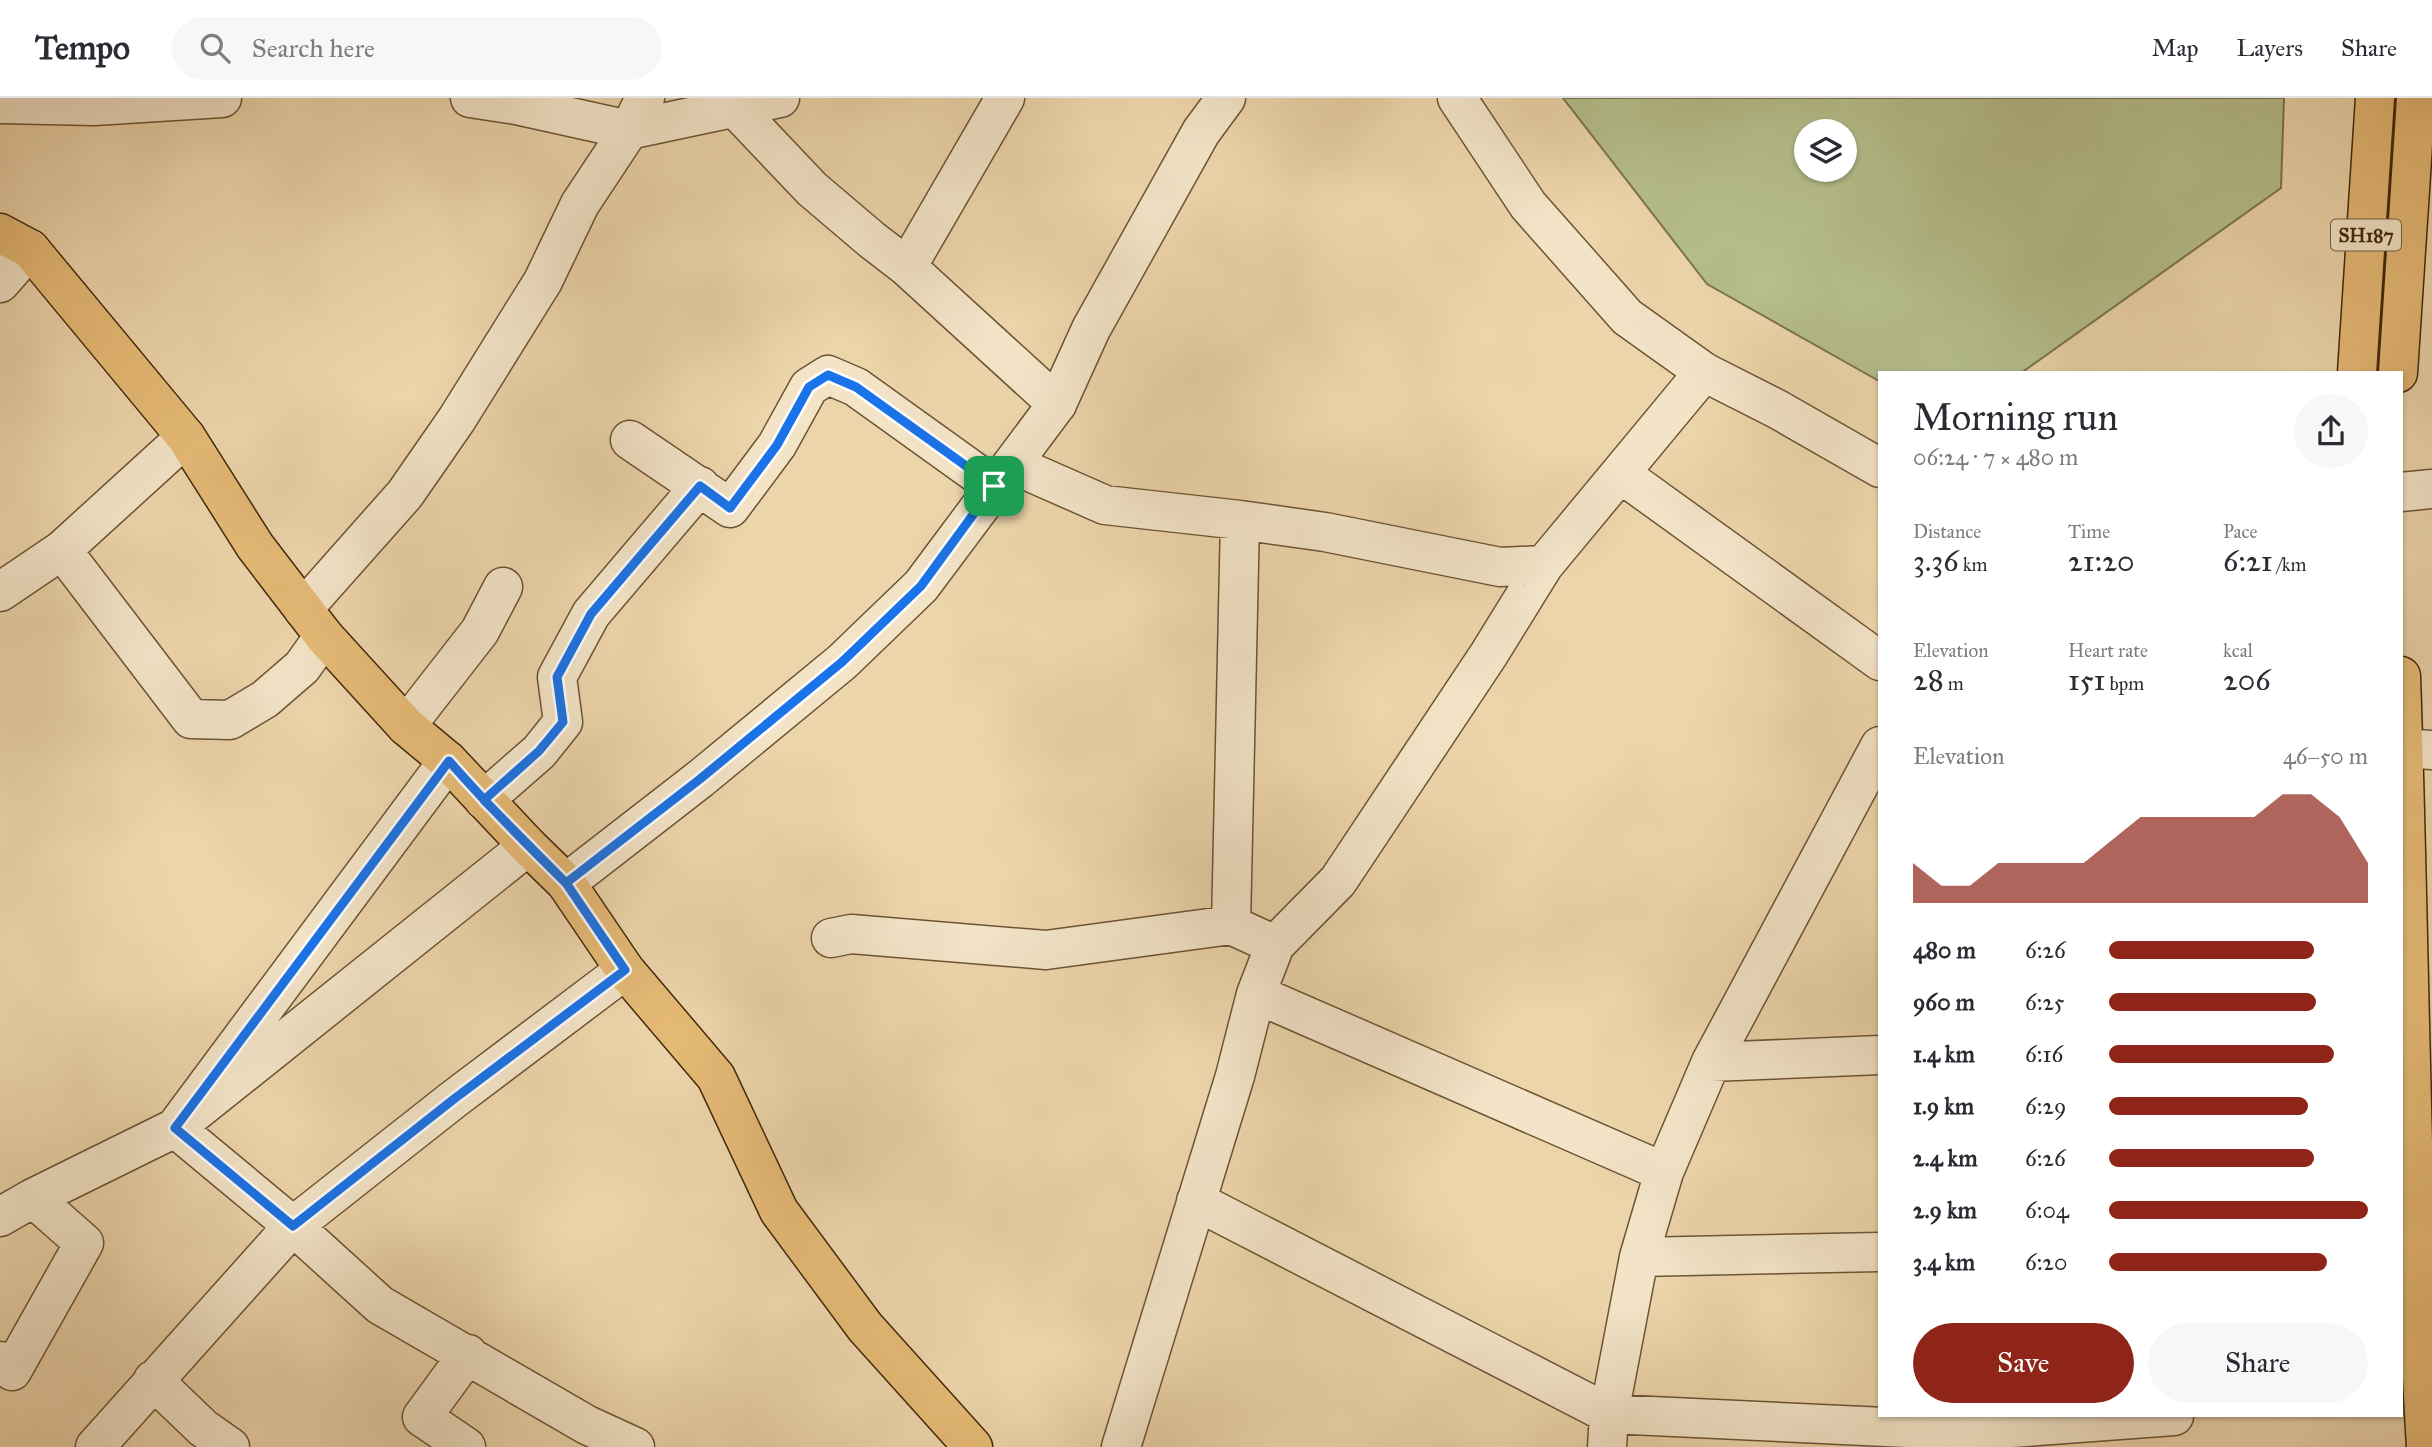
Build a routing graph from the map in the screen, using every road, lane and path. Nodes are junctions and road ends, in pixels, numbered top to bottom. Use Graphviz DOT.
graph roads {
  1 [pos="222,98"];
  2 [pos="470,98"];
  3 [pos="780,98"];
  4 [pos="1005,98"];
  5 [pos="1226,98"];
  6 [pos="1457,98"];
  7 [pos="2375,98"];
  8 [pos="7,102"];
  9 [pos="94,102"];
  10 [pos="736,109"];
  11 [pos="2421,113"];
  12 [pos="637,114"];
  13 [pos="15,241"];
  14 [pos="907,267"];
  15 [pos="0,283"];
  16 [pos="2357,371"];
  17 [pos="2398,371"];
  18 [pos="1704,372"];
  19 [pos="1057,404"];
  20 [pos="186,437"];
  21 [pos="630,440"];
  22 [pos="1878,467"];
  23 [pos="1621,474"];
  24 [pos="1004,475"];
  25 [pos="700,486"];
  26 [pos="2432,489"];
  27 [pos="2403,492"];
  28 [pos="1240,520"];
  29 [pos="62,550"];
  30 [pos="1544,565"];
  31 [pos="503,587"];
  32 [pos="0,592"];
  33 [pos="314,623"];
  34 [pos="1878,659"];
  35 [pos="2403,685"];
  36 [pos="406,726"];
  37 [pos="2418,749"];
  38 [pos="1878,750"];
  39 [pos="449,761"];
  40 [pos="484,800"];
  41 [pos="2404,834"];
  42 [pos="528,846"];
  43 [pos="566,883"];
  44 [pos="1231,925"];
  45 [pos="831,938"];
  46 [pos="1275,945"];
  47 [pos="625,970"];
  48 [pos="1256,994"];
  49 [pos="2414,1034"];
  50 [pos="1878,1055"];
  51 [pos="1711,1062"];
  52 [pos="175,1128"];
  53 [pos="1664,1172"];
  54 [pos="33,1198"];
  55 [pos="1196,1201"];
  56 [pos="0,1217"];
  57 [pos="293,1226"];
  58 [pos="1878,1252"];
  59 [pos="1639,1258"];
  60 [pos="468,1354"];
  61 [pos="4,1372"];
  62 [pos="153,1380"];
  63 [pos="2419,1398"];
  64 [pos="2160,1417"];
  65 [pos="1608,1431"];
  66 [pos="1971,1431"];
  67 [pos="95,1447"];
  68 [pos="230,1447"];
  69 [pos="466,1447"];
  70 [pos="635,1447"];
  71 [pos="973,1447"];
  72 [pos="1121,1447"];
  73 [pos="2426,1447"];
  1 -- 9 [label="street"];
  2 -- 12 [label="street"];
  3 -- 10 [label="street"];
  4 -- 14 [label="street"];
  5 -- 19 [label="street"];
  6 -- 18 [label="street"];
  7 -- 16 [label="main road, SH187"];
  8 -- 9 [label="street"];
  10 -- 12 [label="street"];
  10 -- 14 [label="street"];
  11 -- 17 [label="main road, SH187"];
  12 -- 33 [label="street"];
  13 -- 15 [label="street"];
  13 -- 20 [label="main road"];
  14 -- 19 [label="street"];
  18 -- 22 [label="street"];
  18 -- 23 [label="street"];
  19 -- 24 [label="street"];
  20 -- 29 [label="street"];
  20 -- 33 [label="main road"];
  21 -- 25 [label="street"];
  23 -- 30 [label="street"];
  23 -- 34 [label="street"];
  24 -- 25 [label="street"];
  24 -- 28 [label="street"];
  24 -- 43 [label="street"];
  25 -- 40 [label="street"];
  26 -- 27 [label="street"];
  28 -- 30 [label="street"];
  28 -- 44 [label="street"];
  29 -- 32 [label="street"];
  29 -- 33 [label="street"];
  30 -- 46 [label="street"];
  31 -- 36 [label="street"];
  33 -- 36 [label="main road"];
  35 -- 37 [label="main road"];
  36 -- 39 [label="main road"];
  37 -- 41 [label="main road"];
  38 -- 51 [label="street"];
  39 -- 40 [label="main road"];
  39 -- 52 [label="street"];
  40 -- 42 [label="main road"];
  41 -- 49 [label="main road"];
  42 -- 43 [label="main road"];
  42 -- 52 [label="street"];
  43 -- 47 [label="main road"];
  44 -- 45 [label="street"];
  44 -- 46 [label="street"];
  46 -- 48 [label="street"];
  47 -- 57 [label="street"];
  47 -- 71 [label="main road"];
  48 -- 53 [label="street"];
  48 -- 55 [label="street"];
  49 -- 63 [label="main road"];
  50 -- 51 [label="street"];
  51 -- 53 [label="street"];
  52 -- 54 [label="street"];
  52 -- 57 [label="street"];
  53 -- 59 [label="street"];
  54 -- 56 [label="street"];
  54 -- 61 [label="street"];
  55 -- 65 [label="street"];
  55 -- 72 [label="street"];
  57 -- 60 [label="street"];
  57 -- 62 [label="street"];
  58 -- 59 [label="street"];
  59 -- 65 [label="street"];
  60 -- 69 [label="street"];
  60 -- 70 [label="street"];
  62 -- 67 [label="street"];
  62 -- 68 [label="street"];
  63 -- 73 [label="main road"];
  64 -- 66 [label="street"];
  65 -- 66 [label="street"];
}
